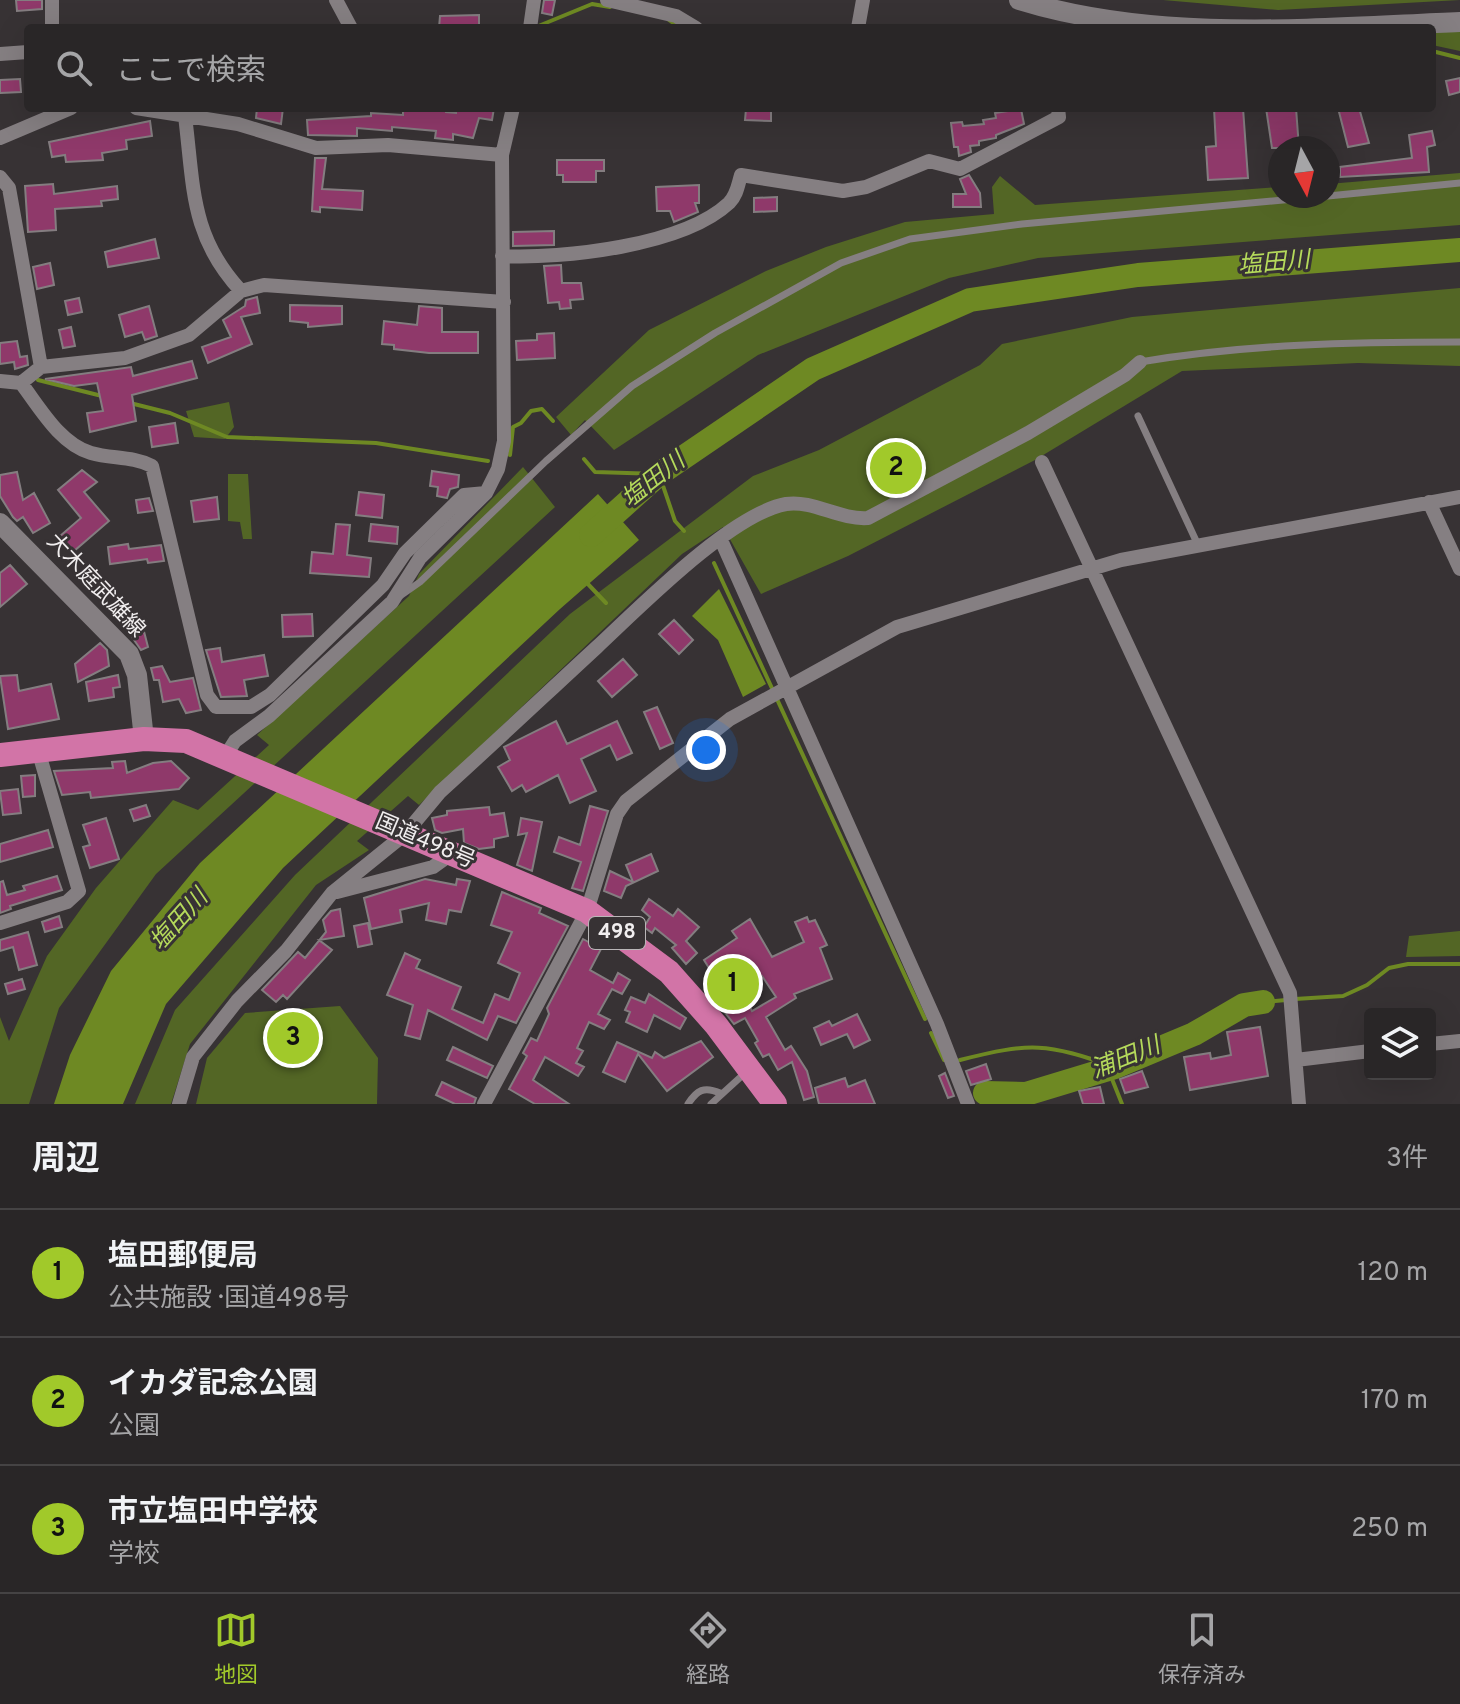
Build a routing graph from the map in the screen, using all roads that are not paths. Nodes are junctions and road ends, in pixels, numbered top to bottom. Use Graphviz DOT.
graph roads {
  1 [pos="52,0"];
  2 [pos="336,0"];
  3 [pos="534,0"];
  4 [pos="607,0"];
  5 [pos="863,0"];
  6 [pos="1019,0"];
  7 [pos="1460,22"];
  8 [pos="52,24"];
  9 [pos="349,24"];
  10 [pos="530,24"];
  11 [pos="689,24"];
  12 [pos="859,24"];
  13 [pos="1123,24"];
  14 [pos="1406,24"];
  15 [pos="24,52"];
  16 [pos="0,54"];
  17 [pos="56,112"];
  18 [pos="160,112"];
  19 [pos="512,112"];
  20 [pos="1058,112"];
  21 [pos="185,116"];
  22 [pos="0,138"];
  23 [pos="502,155"];
  24 [pos="0,177"];
  25 [pos="1460,183"];
  26 [pos="1340,195"];
  27 [pos="1268,201"];
  28 [pos="502,256"];
  29 [pos="241,291"];
  30 [pos="504,302"];
  31 [pos="1460,342"];
  32 [pos="1140,362"];
  33 [pos="41,367"];
  34 [pos="0,381"];
  35 [pos="21,383"];
  36 [pos="1138,416"];
  37 [pos="1042,462"];
  38 [pos="486,493"];
  39 [pos="1460,497"];
  40 [pos="1429,502"];
  41 [pos="0,523"];
  42 [pos="721,540"];
  43 [pos="1198,545"];
  44 [pos="1091,567"];
  45 [pos="1460,569"];
  46 [pos="392,602"];
  47 [pos="779,691"];
  48 [pos="144,739"];
  49 [pos="38,750"];
  50 [pos="0,755"];
  51 [pos="226,755"];
  52 [pos="405,834"];
  53 [pos="451,854"];
  54 [pos="332,893"];
  55 [pos="587,911"];
  56 [pos="0,923"];
  57 [pos="1460,1041"];
  58 [pos="1436,1043"];
  59 [pos="1364,1052"];
  60 [pos="1296,1060"];
  61 [pos="750,1070"];
  62 [pos="720,1093"];
  63 [pos="179,1104"];
  64 [pos="484,1104"];
  65 [pos="688,1104"];
  66 [pos="711,1104"];
  67 [pos="775,1104"];
  68 [pos="968,1104"];
  69 [pos="1299,1104"];
  1 -- 8 [label="street"];
  2 -- 9 [label="street"];
  3 -- 10 [label="street"];
  4 -- 11 [label="street"];
  5 -- 12 [label="street"];
  6 -- 13 [label="main road"];
  7 -- 14 [label="main road"];
  15 -- 16 [label="street"];
  17 -- 22 [label="street"];
  18 -- 21 [label="street"];
  19 -- 23 [label="street"];
  20 -- 28 [label="street"];
  21 -- 23 [label="street"];
  21 -- 29 [label="street"];
  23 -- 28 [label="street"];
  24 -- 33 [label="street"];
  25 -- 26 [label="lane"];
  27 -- 46 [label="lane"];
  28 -- 30 [label="street"];
  29 -- 30 [label="street"];
  29 -- 33 [label="street"];
  30 -- 38 [label="street"];
  31 -- 32 [label="lane"];
  32 -- 42 [label="street"];
  33 -- 35 [label="street"];
  34 -- 35 [label="street"];
  35 -- 38 [label="street"];
  36 -- 43 [label="lane"];
  37 -- 44 [label="street"];
  38 -- 46 [label="street"];
  39 -- 40 [label="street"];
  40 -- 43 [label="street"];
  40 -- 45 [label="street"];
  41 -- 48 [label="main road, 大木庭武雄線"];
  42 -- 47 [label="street"];
  42 -- 52 [label="street"];
  43 -- 44 [label="street"];
  44 -- 47 [label="street"];
  44 -- 60 [label="street"];
  46 -- 51 [label="street"];
  47 -- 55 [label="street"];
  47 -- 68 [label="street"];
  48 -- 49 [label="highway, 国道498号 / 498"];
  48 -- 51 [label="highway, 国道498号 / 498"];
  49 -- 50 [label="highway, 国道498号 / 498"];
  49 -- 56 [label="street"];
  51 -- 52 [label="highway, 国道498号 / 498"];
  52 -- 53 [label="highway, 国道498号 / 498"];
  52 -- 54 [label="street"];
  53 -- 54 [label="street"];
  53 -- 55 [label="highway, 国道498号 / 498"];
  54 -- 63 [label="street"];
  55 -- 61 [label="highway, 国道498号 / 498"];
  55 -- 64 [label="street"];
  57 -- 58 [label="street"];
  59 -- 60 [label="street"];
  60 -- 69 [label="street"];
  61 -- 62 [label="lane"];
  61 -- 67 [label="highway, 国道498号 / 498"];
  62 -- 65 [label="lane"];
  62 -- 66 [label="lane"];
}
